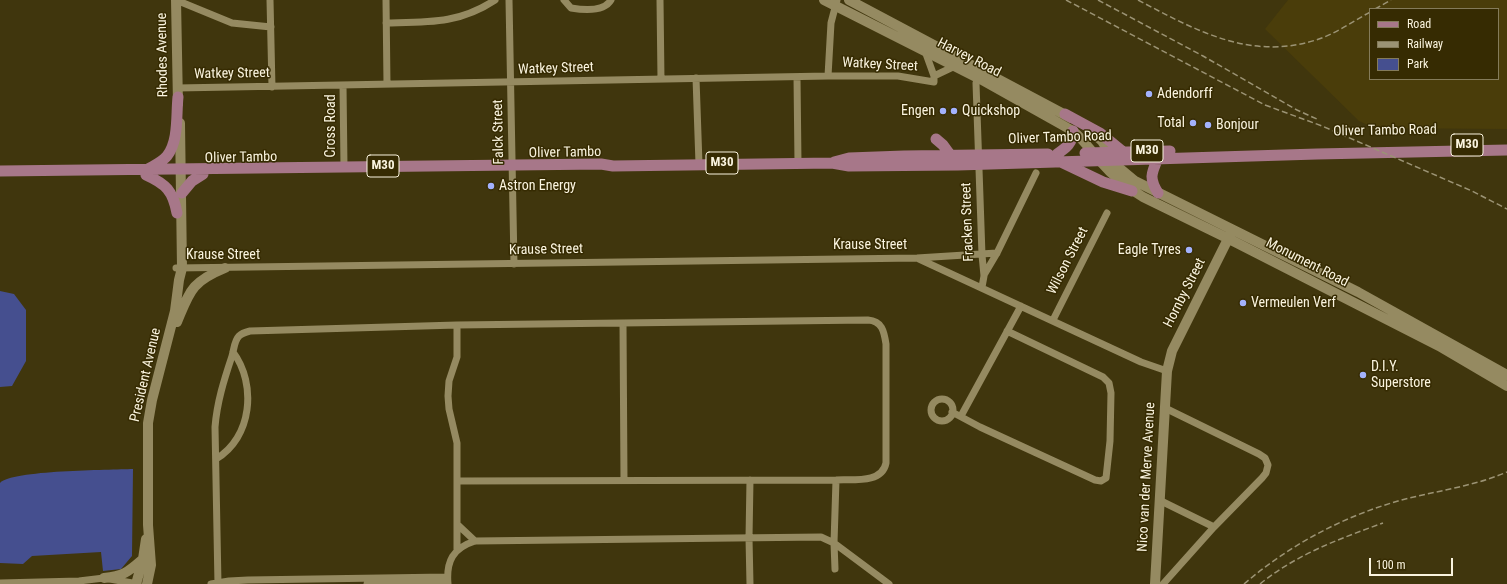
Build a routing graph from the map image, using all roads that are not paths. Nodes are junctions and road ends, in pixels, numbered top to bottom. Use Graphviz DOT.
graph roads {
  1 [pos="176,0"];
  2 [pos="270,0"];
  3 [pos="386,0"];
  4 [pos="495,0"];
  5 [pos="509,0"];
  6 [pos="564,0"];
  7 [pos="611,0"];
  8 [pos="660,0"];
  9 [pos="824,0"];
  10 [pos="849,0"];
  11 [pos="836,3"];
  12 [pos="386,22"];
  13 [pos="271,27"];
  14 [pos="925,51"];
  15 [pos="955,66"];
  16 [pos="981,75"];
  17 [pos="828,76"];
  18 [pos="696,78"];
  19 [pos="797,78"];
  20 [pos="661,79"];
  21 [pos="934,79"];
  22 [pos="511,83"];
  23 [pos="387,84"];
  24 [pos="343,85"];
  25 [pos="272,87"];
  26 [pos="177,93"];
  27 [pos="1030,101"];
  28 [pos="1065,114"];
  29 [pos="1073,131"];
  30 [pos="1507,144"];
  31 [pos="1427,149"];
  32 [pos="1359,150"];
  33 [pos="1507,150"];
  34 [pos="1122,151"];
  35 [pos="924,156"];
  36 [pos="951,156"];
  37 [pos="1096,156"];
  38 [pos="1111,156"];
  39 [pos="1058,158"];
  40 [pos="1158,158"];
  41 [pos="980,160"];
  42 [pos="798,163"];
  43 [pos="832,163"];
  44 [pos="699,164"];
  45 [pos="613,166"];
  46 [pos="344,167"];
  47 [pos="512,167"];
  48 [pos="0,172"];
  49 [pos="146,172"];
  50 [pos="179,172"];
  51 [pos="63,173"];
  52 [pos="1036,173"];
  53 [pos="203,174"];
  54 [pos="0,177"];
  55 [pos="1132,191"];
  56 [pos="182,193"];
  57 [pos="1158,193"];
  58 [pos="177,213"];
  59 [pos="1106,213"];
  60 [pos="1231,234"];
  61 [pos="997,254"];
  62 [pos="982,255"];
  63 [pos="917,258"];
  64 [pos="514,264"];
  65 [pos="179,268"];
  66 [pos="225,268"];
  67 [pos="984,276"];
  68 [pos="982,288"];
  69 [pos="1021,306"];
  70 [pos="1053,320"];
  71 [pos="623,323"];
  72 [pos="457,325"];
  73 [pos="1007,332"];
  74 [pos="166,348"];
  75 [pos="233,352"];
  76 [pos="1167,371"];
  77 [pos="1507,375"];
  78 [pos="1507,386"];
  79 [pos="1165,408"];
  80 [pos="952,412"];
  81 [pos="961,416"];
  82 [pos="216,459"];
  83 [pos="624,480"];
  84 [pos="750,480"];
  85 [pos="836,480"];
  86 [pos="458,481"];
  87 [pos="1159,500"];
  88 [pos="148,525"];
  89 [pos="458,525"];
  90 [pos="1214,527"];
  91 [pos="749,538"];
  92 [pos="476,541"];
  93 [pos="834,543"];
  94 [pos="458,549"];
  95 [pos="143,559"];
  96 [pos="835,569"];
  97 [pos="104,578"];
  98 [pos="78,581"];
  99 [pos="448,581"];
  100 [pos="0,583"];
  101 [pos="216,583"];
  102 [pos="87,584"];
  103 [pos="137,584"];
  104 [pos="147,584"];
  105 [pos="367,584"];
  106 [pos="750,584"];
  107 [pos="889,584"];
  108 [pos="1155,584"];
  109 [pos="1163,584"];
  1 -- 13 [label="street"];
  1 -- 26 [label="main road, Rhodes Avenue"];
  2 -- 13 [label="street"];
  3 -- 12 [label="street"];
  4 -- 12 [label="street"];
  5 -- 22 [label="street, Falck Street"];
  6 -- 7 [label="street"];
  8 -- 20 [label="street"];
  9 -- 11 [label="main road, Harvey Road"];
  10 -- 16 [label="main road, Harvey Road"];
  11 -- 14 [label="main road, Harvey Road"];
  11 -- 17 [label="street"];
  12 -- 23 [label="street"];
  13 -- 25 [label="street"];
  14 -- 15 [label="main road, Harvey Road"];
  14 -- 21 [label="street"];
  15 -- 16 [label="main road, Harvey Road"];
  15 -- 21 [label="street, Watkey Street"];
  16 -- 27 [label="main road, Harvey Road"];
  16 -- 41 [label="street, Fracken Street"];
  17 -- 19 [label="street, Watkey Street"];
  17 -- 21 [label="street, Watkey Street"];
  18 -- 19 [label="street, Watkey Street"];
  18 -- 20 [label="street, Watkey Street"];
  18 -- 44 [label="street"];
  19 -- 42 [label="street"];
  20 -- 22 [label="street, Watkey Street"];
  22 -- 23 [label="street, Watkey Street"];
  22 -- 47 [label="street, Falck Street"];
  23 -- 24 [label="street, Watkey Street"];
  24 -- 25 [label="street, Watkey Street"];
  24 -- 46 [label="street, Cross Road"];
  25 -- 26 [label="street, Watkey Street"];
  26 -- 49 [label="main road"];
  26 -- 50 [label="main road, Rhodes Avenue"];
  27 -- 28 [label="main road, Harvey Road"];
  27 -- 29 [label="main road, Harvey Road"];
  28 -- 34 [label="main road"];
  28 -- 38 [label="main road, Harvey Road"];
  29 -- 37 [label="main road, Harvey Road"];
  29 -- 39 [label="main road"];
  30 -- 31 [label="main road, Oliver Tambo Road / M30"];
  31 -- 32 [label="main road, Oliver Tambo Road / M30"];
  31 -- 33 [label="main road, Oliver Tambo Road / M30"];
  32 -- 34 [label="main road, Oliver Tambo Road / M30"];
  32 -- 40 [label="main road, Oliver Tambo Road / M30"];
  34 -- 38 [label="main road, Oliver Tambo Road / M30"];
  35 -- 36 [label="main road, Oliver Tambo Road / M30"];
  35 -- 36 [label="main road"];
  35 -- 43 [label="main road, Oliver Tambo Road / M30"];
  36 -- 41 [label="main road, Oliver Tambo Road / M30"];
  37 -- 38 [label="main road, Oliver Tambo Road / M30"];
  37 -- 39 [label="main road, Oliver Tambo Road / M30"];
  37 -- 55 [label="main road, Monument Road"];
  38 -- 40 [label="main road, Oliver Tambo Road / M30"];
  38 -- 57 [label="main road, Monument Road"];
  39 -- 41 [label="main road, Oliver Tambo Road / M30"];
  39 -- 55 [label="main road"];
  40 -- 57 [label="main road"];
  41 -- 43 [label="main road, Oliver Tambo Road / M30"];
  41 -- 62 [label="street, Fracken Street"];
  42 -- 43 [label="main road, Oliver Tambo Road / M30"];
  42 -- 44 [label="main road, Oliver Tambo Road / M30"];
  44 -- 45 [label="main road, Oliver Tambo Road / M30"];
  45 -- 47 [label="main road, Oliver Tambo / M30"];
  46 -- 47 [label="main road, Oliver Tambo / M30"];
  46 -- 50 [label="main road, Oliver Tambo / M30"];
  47 -- 53 [label="main road, Oliver Tambo / M30"];
  47 -- 64 [label="street, Falck Street"];
  48 -- 51 [label="main road, Oliver Tambo / M30"];
  49 -- 50 [label="main road, Oliver Tambo / M30"];
  49 -- 51 [label="main road, Oliver Tambo / M30"];
  49 -- 58 [label="main road"];
  50 -- 53 [label="main road, Oliver Tambo / M30"];
  50 -- 56 [label="main road, President Avenue"];
  50 -- 58 [label="main road, President Avenue"];
  51 -- 54 [label="main road, Oliver Tambo / M30"];
  52 -- 61 [label="street"];
  53 -- 56 [label="main road"];
  55 -- 60 [label="main road, Monument Road"];
  56 -- 65 [label="main road, President Avenue"];
  57 -- 60 [label="main road, Monument Road"];
  58 -- 65 [label="main road, President Avenue"];
  59 -- 70 [label="street, Wilson Street"];
  60 -- 76 [label="main road, Hornby Street"];
  60 -- 77 [label="main road, Monument Road"];
  60 -- 78 [label="main road, Monument Road"];
  61 -- 62 [label="street, Krause Street"];
  61 -- 67 [label="street"];
  62 -- 63 [label="street, Krause Street"];
  62 -- 67 [label="street, Fracken Street"];
  63 -- 64 [label="street, Krause Street"];
  63 -- 68 [label="street, Krause Street"];
  64 -- 66 [label="street, Krause Street"];
  65 -- 66 [label="street, Krause Street"];
  65 -- 74 [label="main road, President Avenue"];
  66 -- 74 [label="main road"];
  67 -- 68 [label="street, Fracken Street"];
  68 -- 69 [label="street, Krause Street"];
  69 -- 70 [label="street, Krause Street"];
  69 -- 73 [label="street"];
  70 -- 76 [label="street, Krause Street"];
  71 -- 72 [label="street"];
  71 -- 83 [label="street"];
  71 -- 85 [label="street"];
  72 -- 75 [label="street"];
  72 -- 86 [label="street"];
  73 -- 81 [label="street"];
  73 -- 81 [label="street"];
  74 -- 88 [label="main road, President Avenue"];
  75 -- 82 [label="street"];
  75 -- 82 [label="street"];
  76 -- 79 [label="main road, Nico van der Merve Avenue"];
  79 -- 87 [label="main road, Nico van der Merve Avenue"];
  79 -- 90 [label="street"];
  80 -- 81 [label="street"];
  82 -- 101 [label="street"];
  83 -- 84 [label="street"];
  83 -- 86 [label="street"];
  84 -- 85 [label="street"];
  84 -- 91 [label="street"];
  85 -- 93 [label="street"];
  86 -- 89 [label="street"];
  87 -- 90 [label="street"];
  87 -- 108 [label="main road, Nico van der Merve Avenue"];
  88 -- 95 [label="main road, President Avenue"];
  88 -- 104 [label="main road, President Avenue"];
  89 -- 92 [label="street"];
  89 -- 94 [label="street"];
  90 -- 109 [label="street"];
  91 -- 92 [label="street"];
  91 -- 93 [label="street"];
  91 -- 106 [label="street"];
  92 -- 94 [label="street"];
  93 -- 96 [label="street"];
  93 -- 107 [label="street"];
  94 -- 99 [label="street"];
  95 -- 97 [label="main road"];
  95 -- 103 [label="main road, President Avenue"];
  97 -- 98 [label="street"];
  97 -- 103 [label="street"];
  98 -- 100 [label="street"];
  98 -- 102 [label="street"];
  99 -- 101 [label="street"];
  99 -- 105 [label="street"];
}
